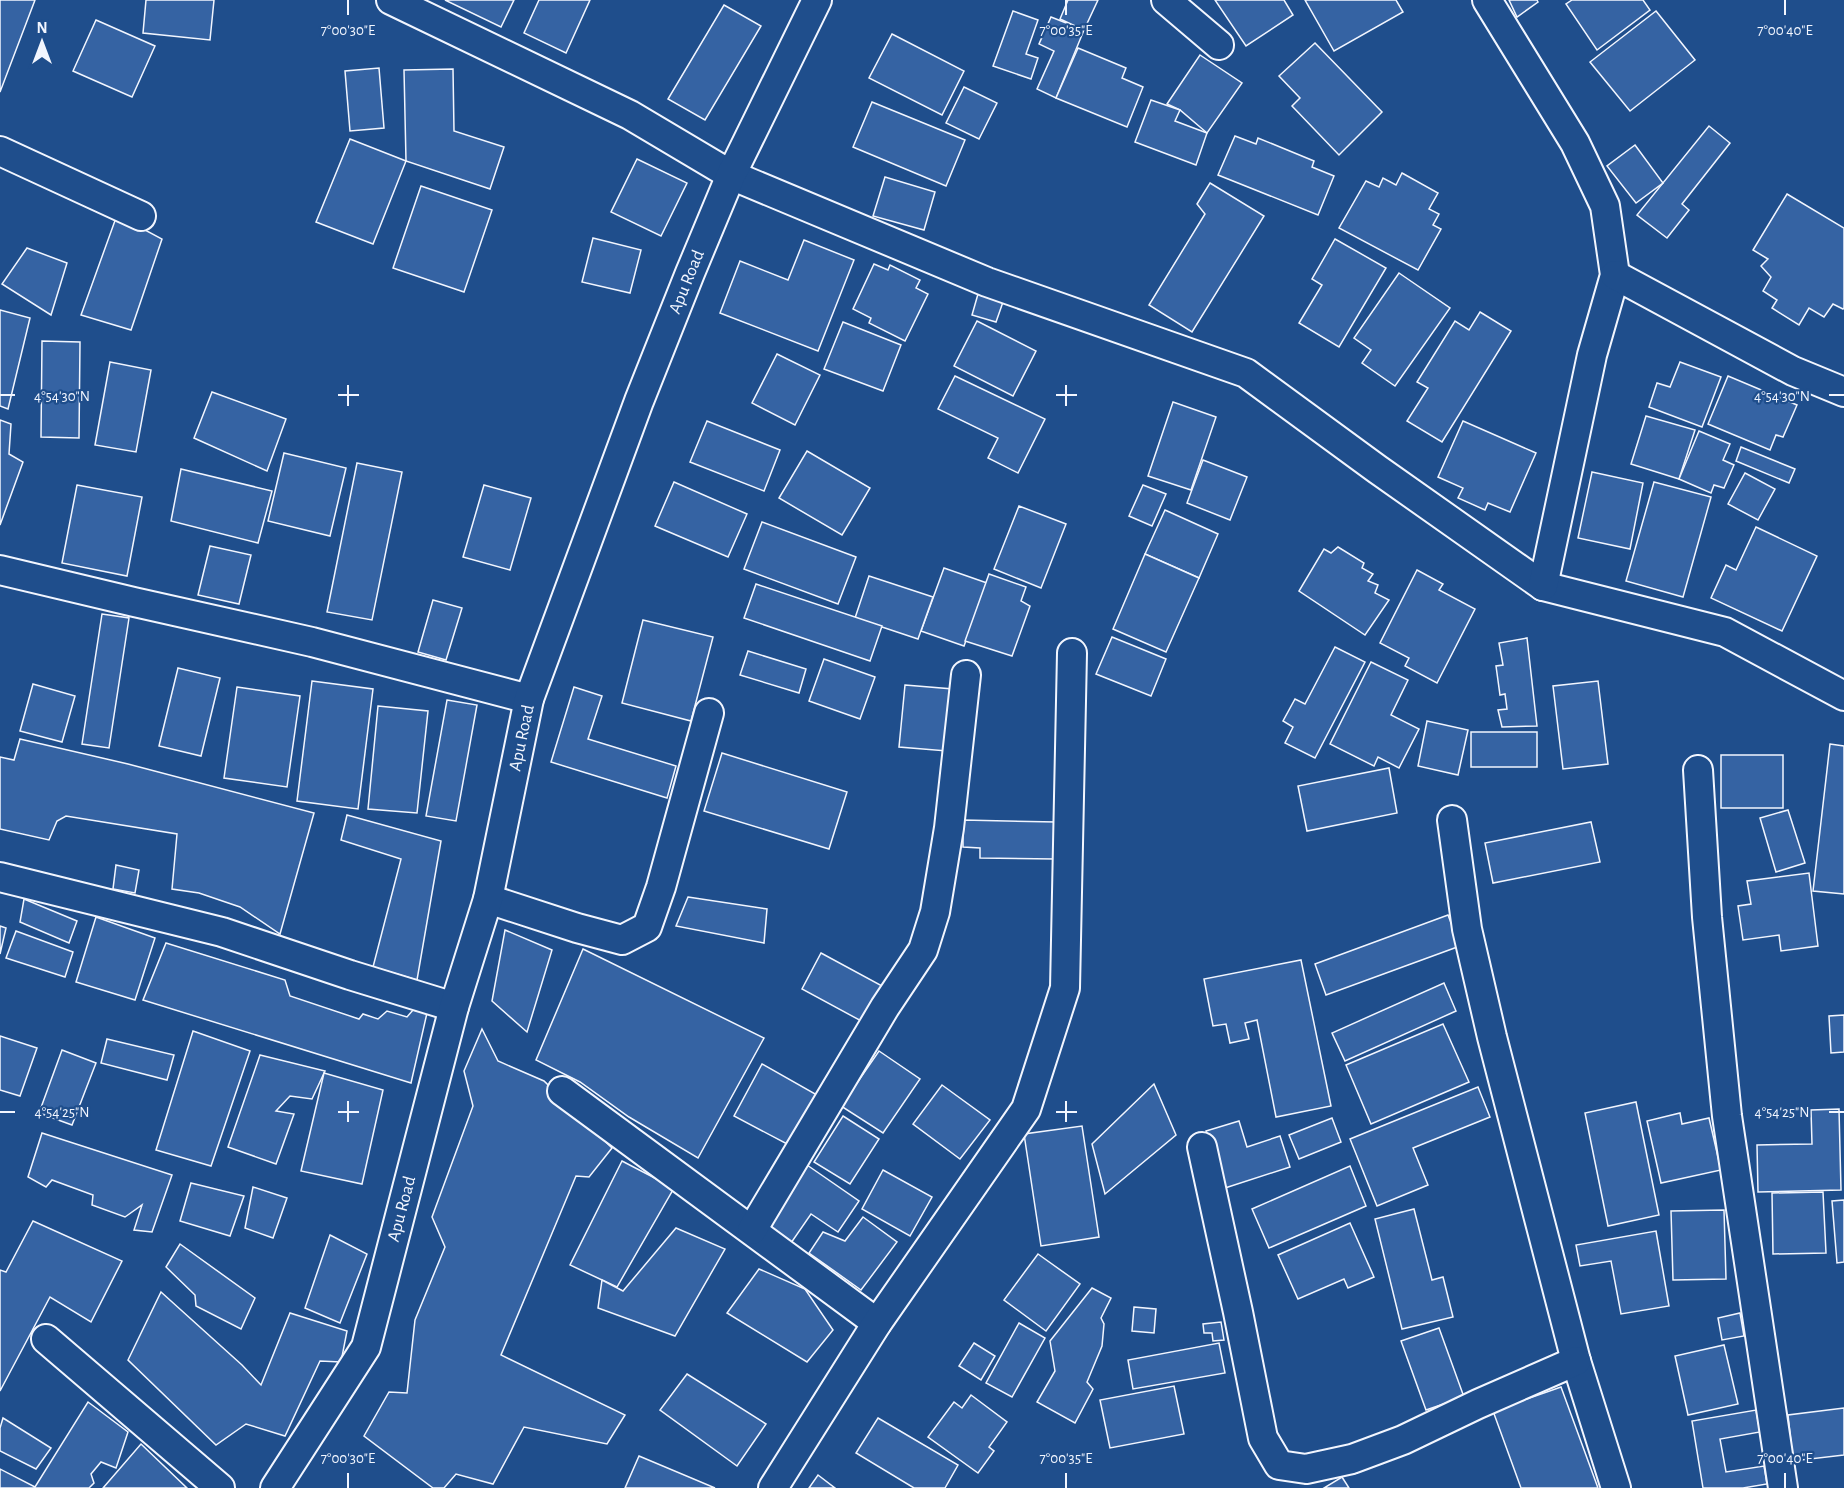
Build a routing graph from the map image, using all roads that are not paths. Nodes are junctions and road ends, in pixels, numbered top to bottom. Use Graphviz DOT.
graph roads {
  1 [pos="391,0"];
  2 [pos="817,0"];
  3 [pos="1166,0"];
  4 [pos="1487,0"];
  5 [pos="1219,45"];
  6 [pos="0,151"];
  7 [pos="731,175"];
  8 [pos="141,216"];
  9 [pos="1614,275"];
  10 [pos="1844,392"];
  11 [pos="0,570"];
  12 [pos="1543,586"];
  13 [pos="1072,653"];
  14 [pos="966,675"];
  15 [pos="1844,696"];
  16 [pos="530,699"];
  17 [pos="710,713"];
  18 [pos="1698,770"];
  19 [pos="1452,820"];
  20 [pos="0,877"];
  21 [pos="488,899"];
  22 [pos="454,1007"];
  23 [pos="562,1091"];
  24 [pos="1202,1147"];
  25 [pos="752,1230"];
  26 [pos="877,1323"];
  27 [pos="46,1339"];
  28 [pos="1576,1361"];
  29 [pos="220,1488"];
  30 [pos="275,1488"];
  31 [pos="773,1488"];
  32 [pos="1616,1488"];
  33 [pos="1783,1488"];
  1 -- 7 [label="street"];
  2 -- 7 [label="street, Apu Road"];
  3 -- 5 [label="street"];
  4 -- 9 [label="street"];
  6 -- 8 [label="street"];
  7 -- 12 [label="street"];
  7 -- 16 [label="street, Apu Road"];
  9 -- 10 [label="street"];
  9 -- 12 [label="street"];
  11 -- 16 [label="street"];
  12 -- 15 [label="street"];
  13 -- 26 [label="street"];
  14 -- 25 [label="street"];
  16 -- 21 [label="street, Apu Road"];
  17 -- 21 [label="street"];
  18 -- 33 [label="street"];
  19 -- 28 [label="street"];
  20 -- 22 [label="street"];
  21 -- 22 [label="street, Apu Road"];
  22 -- 30 [label="street, Apu Road"];
  23 -- 25 [label="street"];
  24 -- 28 [label="street"];
  25 -- 26 [label="street"];
  26 -- 31 [label="street"];
  27 -- 29 [label="street"];
  28 -- 32 [label="street"];
}
